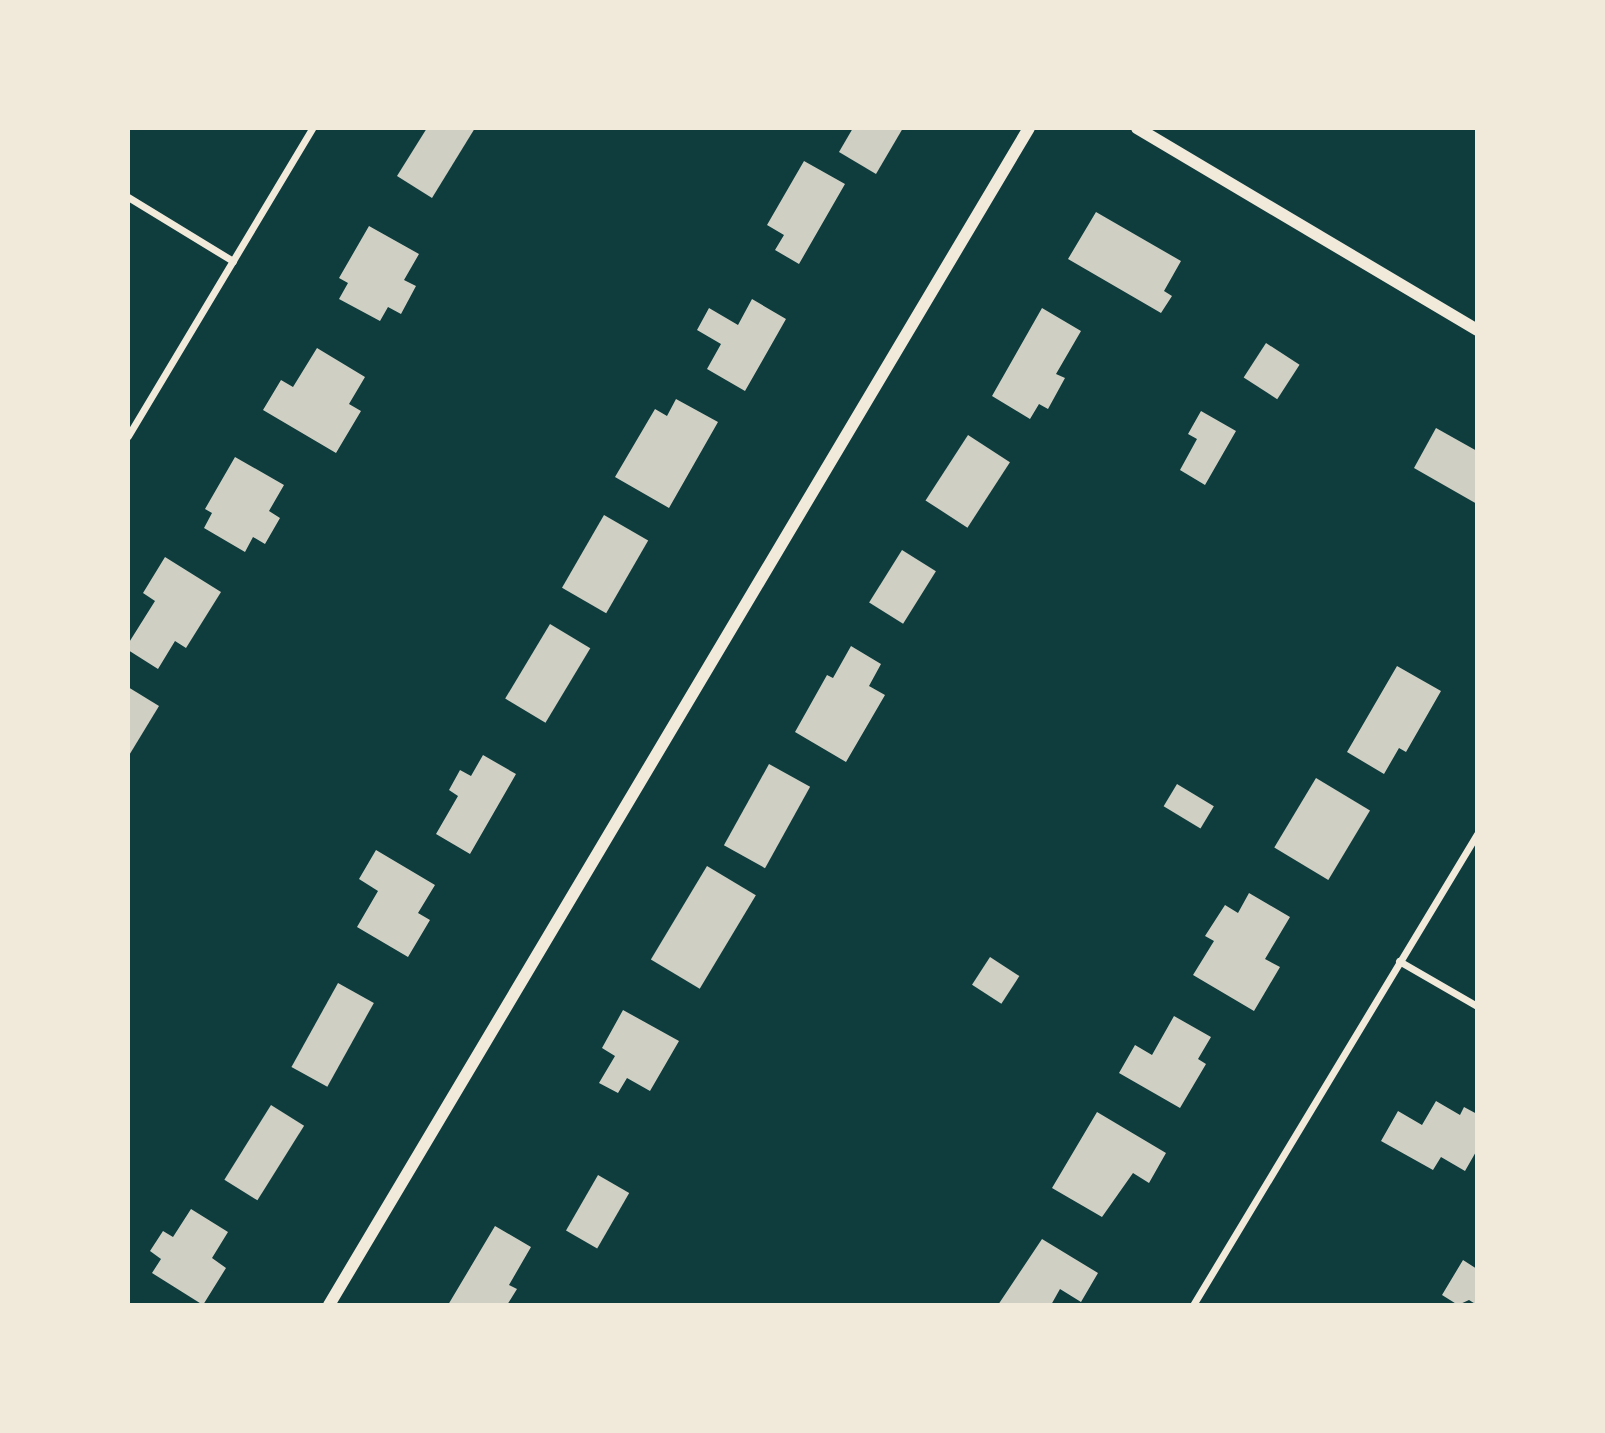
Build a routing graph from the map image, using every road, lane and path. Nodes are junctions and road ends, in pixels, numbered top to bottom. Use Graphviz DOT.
graph roads {
  1 [pos="312,128"];
  2 [pos="1029,128"];
  3 [pos="1137,128"];
  4 [pos="128,197"];
  5 [pos="233,261"];
  6 [pos="1477,330"];
  7 [pos="128,436"];
  8 [pos="1477,834"];
  9 [pos="1399,961"];
  10 [pos="1477,1006"];
  11 [pos="329,1305"];
  12 [pos="1192,1305"];
  1 -- 5 [label="street"];
  2 -- 11 [label="street"];
  3 -- 6 [label="street"];
  4 -- 5 [label="street"];
  5 -- 7 [label="street"];
  8 -- 9 [label="street"];
  9 -- 10 [label="street"];
  9 -- 12 [label="street"];
}
